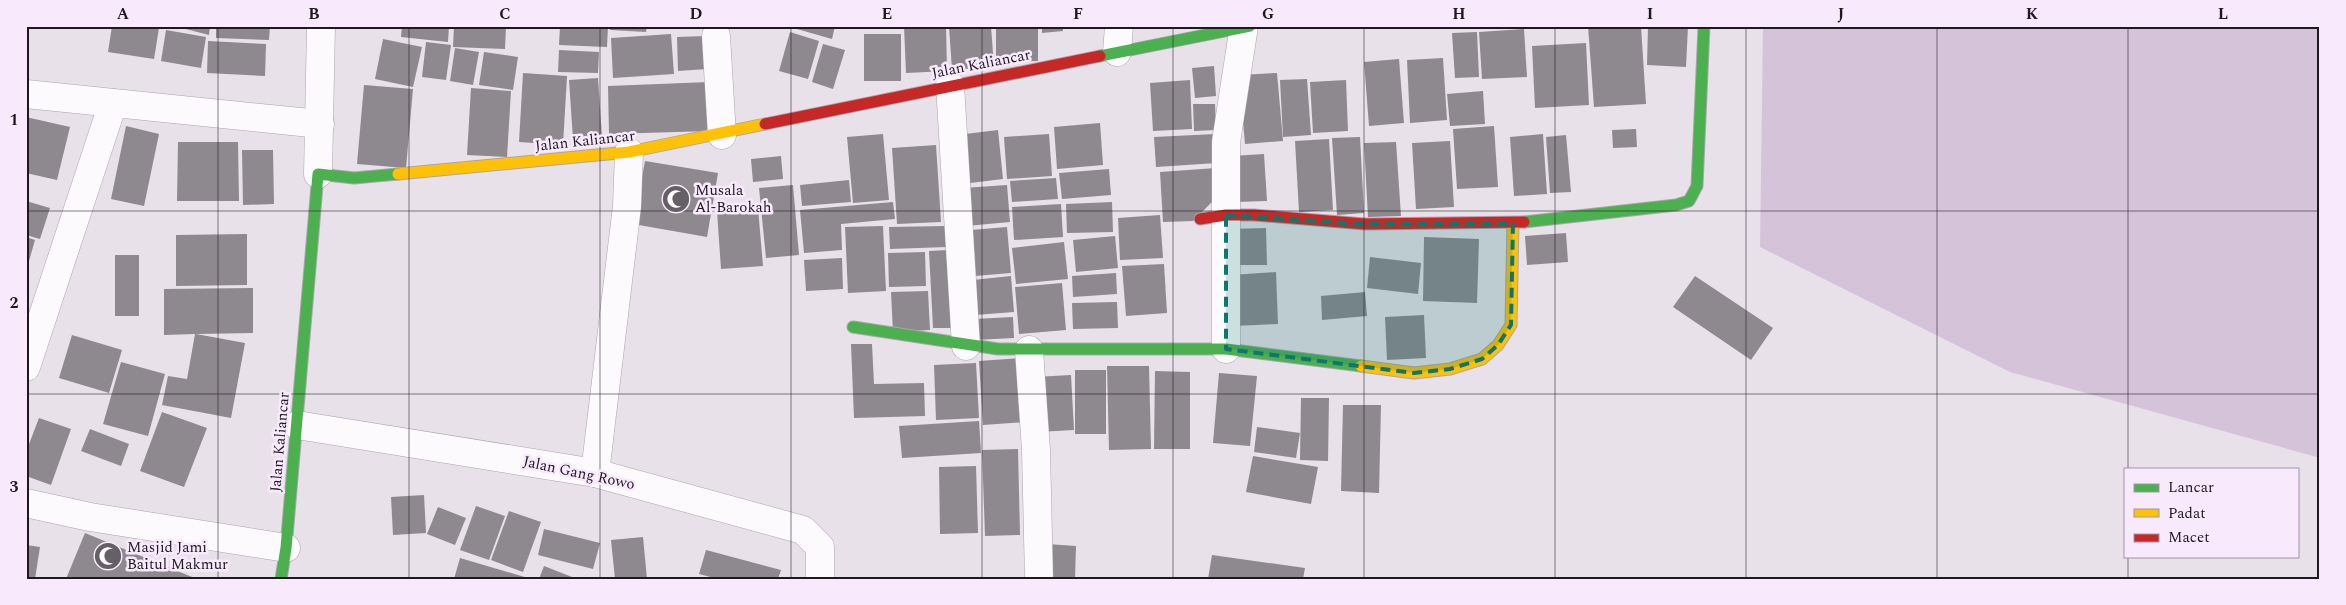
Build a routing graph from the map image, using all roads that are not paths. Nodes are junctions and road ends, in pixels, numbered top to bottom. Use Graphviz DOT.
graph roads {
  1 [pos="321,26"];
  2 [pos="1704,26"];
  3 [pos="1246,27"];
  4 [pos="716,36"];
  5 [pos="1118,39"];
  6 [pos="950,85"];
  7 [pos="26,94"];
  8 [pos="113,103"];
  9 [pos="320,124"];
  10 [pos="722,135"];
  11 [pos="629,152"];
  12 [pos="318,174"];
  13 [pos="1226,215"];
  14 [pos="1200,219"];
  15 [pos="1513,223"];
  16 [pos="853,327"];
  17 [pos="966,346"];
  18 [pos="1226,349"];
  19 [pos="1029,350"];
  20 [pos="26,367"];
  21 [pos="297,425"];
  22 [pos="595,473"];
  23 [pos="26,503"];
  24 [pos="286,548"];
  25 [pos="281,579"];
  26 [pos="820,579"];
  27 [pos="1039,579"];
  1 -- 9 [label="street"];
  2 -- 15 [label="street"];
  3 -- 5 [label="street, Jalan Kaliancar"];
  3 -- 13 [label="street"];
  4 -- 10 [label="street"];
  5 -- 6 [label="street, Jalan Kaliancar"];
  6 -- 10 [label="street, Jalan Kaliancar"];
  6 -- 17 [label="street"];
  7 -- 8 [label="street"];
  8 -- 9 [label="street"];
  8 -- 20 [label="street"];
  9 -- 12 [label="street"];
  10 -- 11 [label="street, Jalan Kaliancar"];
  11 -- 12 [label="street, Jalan Kaliancar"];
  11 -- 22 [label="street"];
  12 -- 21 [label="street, Jalan Kaliancar"];
  13 -- 14 [label="street"];
  13 -- 15 [label="street"];
  13 -- 18 [label="street"];
  15 -- 18 [label="street"];
  16 -- 17 [label="street"];
  17 -- 19 [label="street"];
  18 -- 19 [label="street"];
  19 -- 27 [label="street"];
  21 -- 22 [label="street, Jalan Gang Rowo"];
  21 -- 24 [label="street, Jalan Kaliancar"];
  22 -- 26 [label="street, Jalan Gang Rowo"];
  23 -- 24 [label="street"];
  24 -- 25 [label="street, Jalan Kaliancar"];
}
